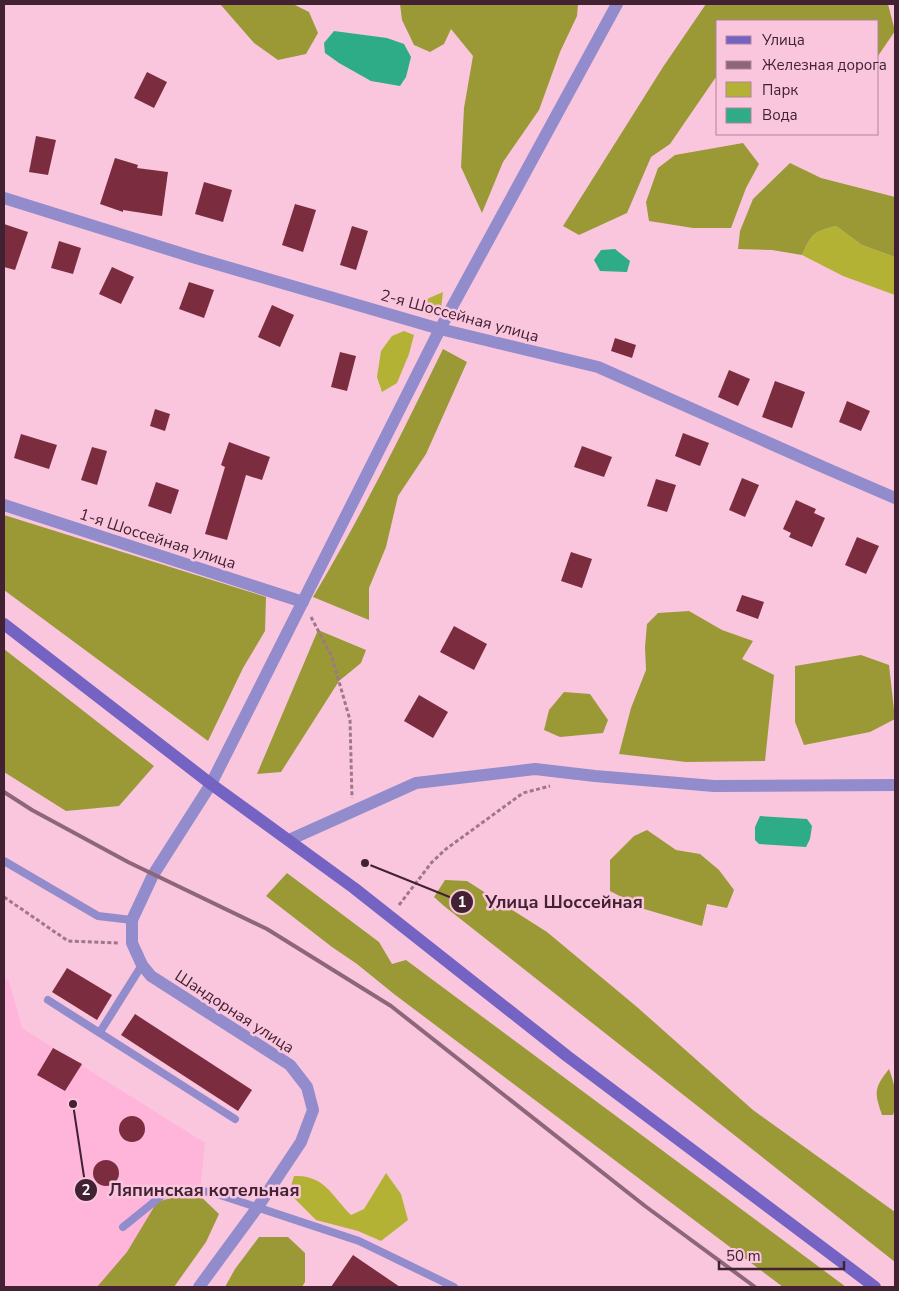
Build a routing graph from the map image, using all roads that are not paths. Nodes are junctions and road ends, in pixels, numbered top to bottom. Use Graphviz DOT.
graph roads {
  1 [pos="617,4"];
  2 [pos="4,198"];
  3 [pos="440,329"];
  4 [pos="895,498"];
  5 [pos="4,505"];
  6 [pos="303,602"];
  7 [pos="4,624"];
  8 [pos="211,784"];
  9 [pos="895,785"];
  10 [pos="289,840"];
  11 [pos="4,861"];
  12 [pos="132,920"];
  13 [pos="142,965"];
  14 [pos="48,1000"];
  15 [pos="100,1032"];
  16 [pos="235,1119"];
  17 [pos="257,1208"];
  18 [pos="123,1227"];
  19 [pos="198,1287"];
  20 [pos="454,1287"];
  21 [pos="875,1287"];
  1 -- 3 [label="street, Шандорная улица"];
  2 -- 3 [label="street, 2-я Шоссейная улица"];
  3 -- 4 [label="street, 2-я Шоссейная улица"];
  3 -- 6 [label="street, Шандорная улица"];
  5 -- 6 [label="street, 1-я Шоссейная улица"];
  6 -- 8 [label="street, Шандорная улица"];
  7 -- 8 [label="main road"];
  8 -- 10 [label="main road"];
  8 -- 12 [label="street, Шандорная улица"];
  9 -- 10 [label="street"];
  10 -- 21 [label="main road"];
  11 -- 12 [label="lane"];
  12 -- 13 [label="street, Шандорная улица"];
  13 -- 15 [label="lane"];
  13 -- 17 [label="street, Шандорная улица"];
  14 -- 15 [label="lane"];
  15 -- 16 [label="lane"];
  17 -- 18 [label="lane"];
  17 -- 19 [label="street, Шандорная улица"];
  17 -- 20 [label="lane"];
}
